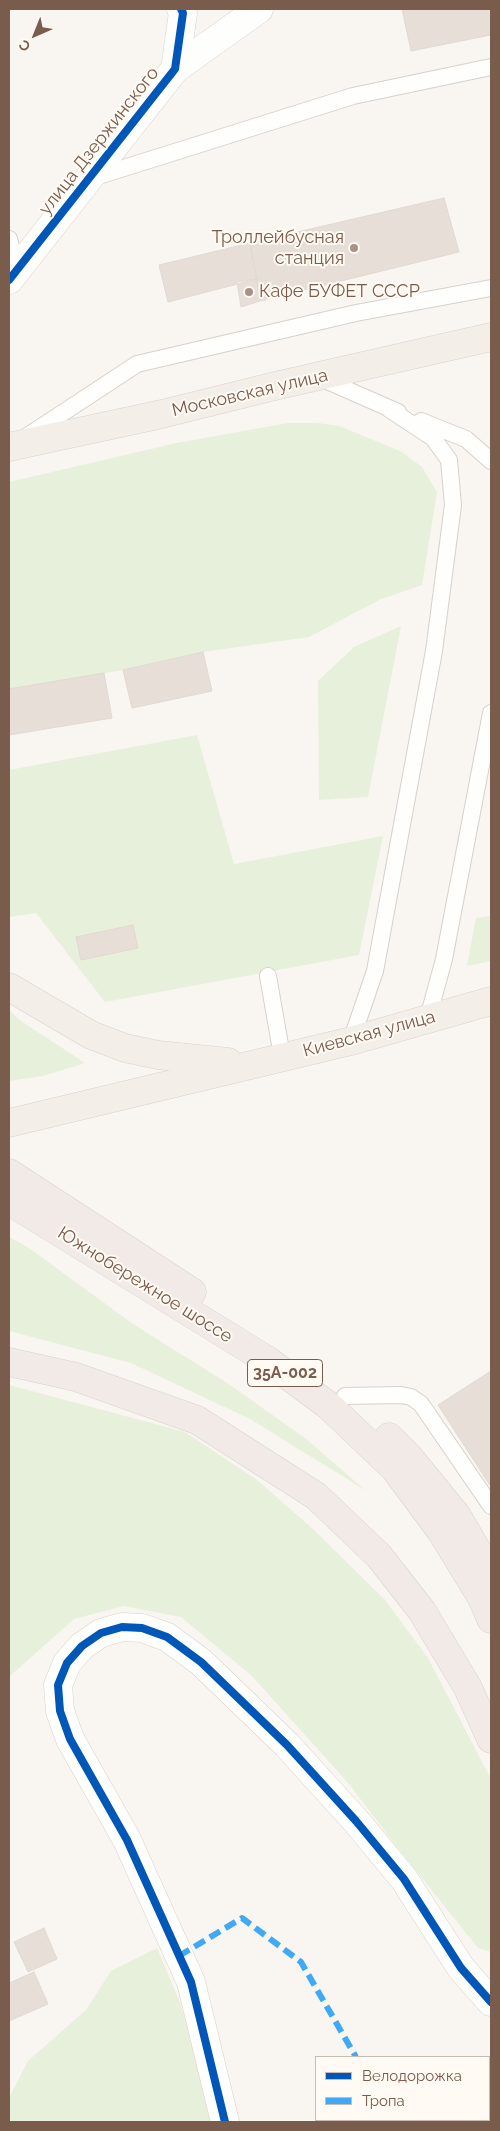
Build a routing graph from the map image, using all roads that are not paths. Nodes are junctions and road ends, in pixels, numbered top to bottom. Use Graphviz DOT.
graph roads {
  1 [pos="181,9"];
  2 [pos="259,9"];
  3 [pos="491,67"];
  4 [pos="175,69"];
  5 [pos="88,179"];
  6 [pos="9,239"];
  7 [pos="13,275"];
  8 [pos="491,288"];
  9 [pos="491,337"];
  10 [pos="318,377"];
  11 [pos="389,409"];
  12 [pos="10,447"];
  13 [pos="491,461"];
  14 [pos="491,713"];
  15 [pos="268,976"];
  16 [pos="9,987"];
  17 [pos="491,1001"];
  18 [pos="428,1018"];
  19 [pos="351,1041"];
  20 [pos="282,1056"];
  21 [pos="247,1064"];
  22 [pos="9,1123"];
  23 [pos="9,1173"];
  24 [pos="9,1201"];
  25 [pos="9,1362"];
  26 [pos="344,1396"];
  27 [pos="491,1506"];
  28 [pos="491,1574"];
  29 [pos="491,1619"];
  30 [pos="491,1739"];
  31 [pos="491,2002"];
  32 [pos="225,2122"];
  1 -- 4 [label="street, улица Дзержинского"];
  2 -- 4 [label="street"];
  3 -- 5 [label="lane"];
  4 -- 5 [label="street, улица Дзержинского"];
  5 -- 7 [label="street, улица Дзержинского"];
  6 -- 7 [label="lane"];
  8 -- 12 [label="lane"];
  9 -- 10 [label="main road, Московская улица"];
  10 -- 11 [label="lane"];
  10 -- 12 [label="main road, Московская улица"];
  11 -- 13 [label="lane"];
  11 -- 19 [label="lane"];
  14 -- 18 [label="lane"];
  15 -- 20 [label="lane"];
  16 -- 21 [label="main road"];
  17 -- 18 [label="main road, Киевская улица"];
  18 -- 19 [label="main road, Киевская улица"];
  19 -- 20 [label="main road, Киевская улица"];
  20 -- 21 [label="main road, Киевская улица"];
  21 -- 22 [label="main road, Киевская улица"];
  23 -- 26 [label="highway, Южнобережное шоссе / 35А-002"];
  24 -- 29 [label="highway, Южнобережное шоссе / 35А-002"];
  25 -- 30 [label="highway"];
  26 -- 27 [label="lane"];
  26 -- 28 [label="highway, Южнобережное шоссе / 35А-002"];
  31 -- 32 [label="street"];
}
